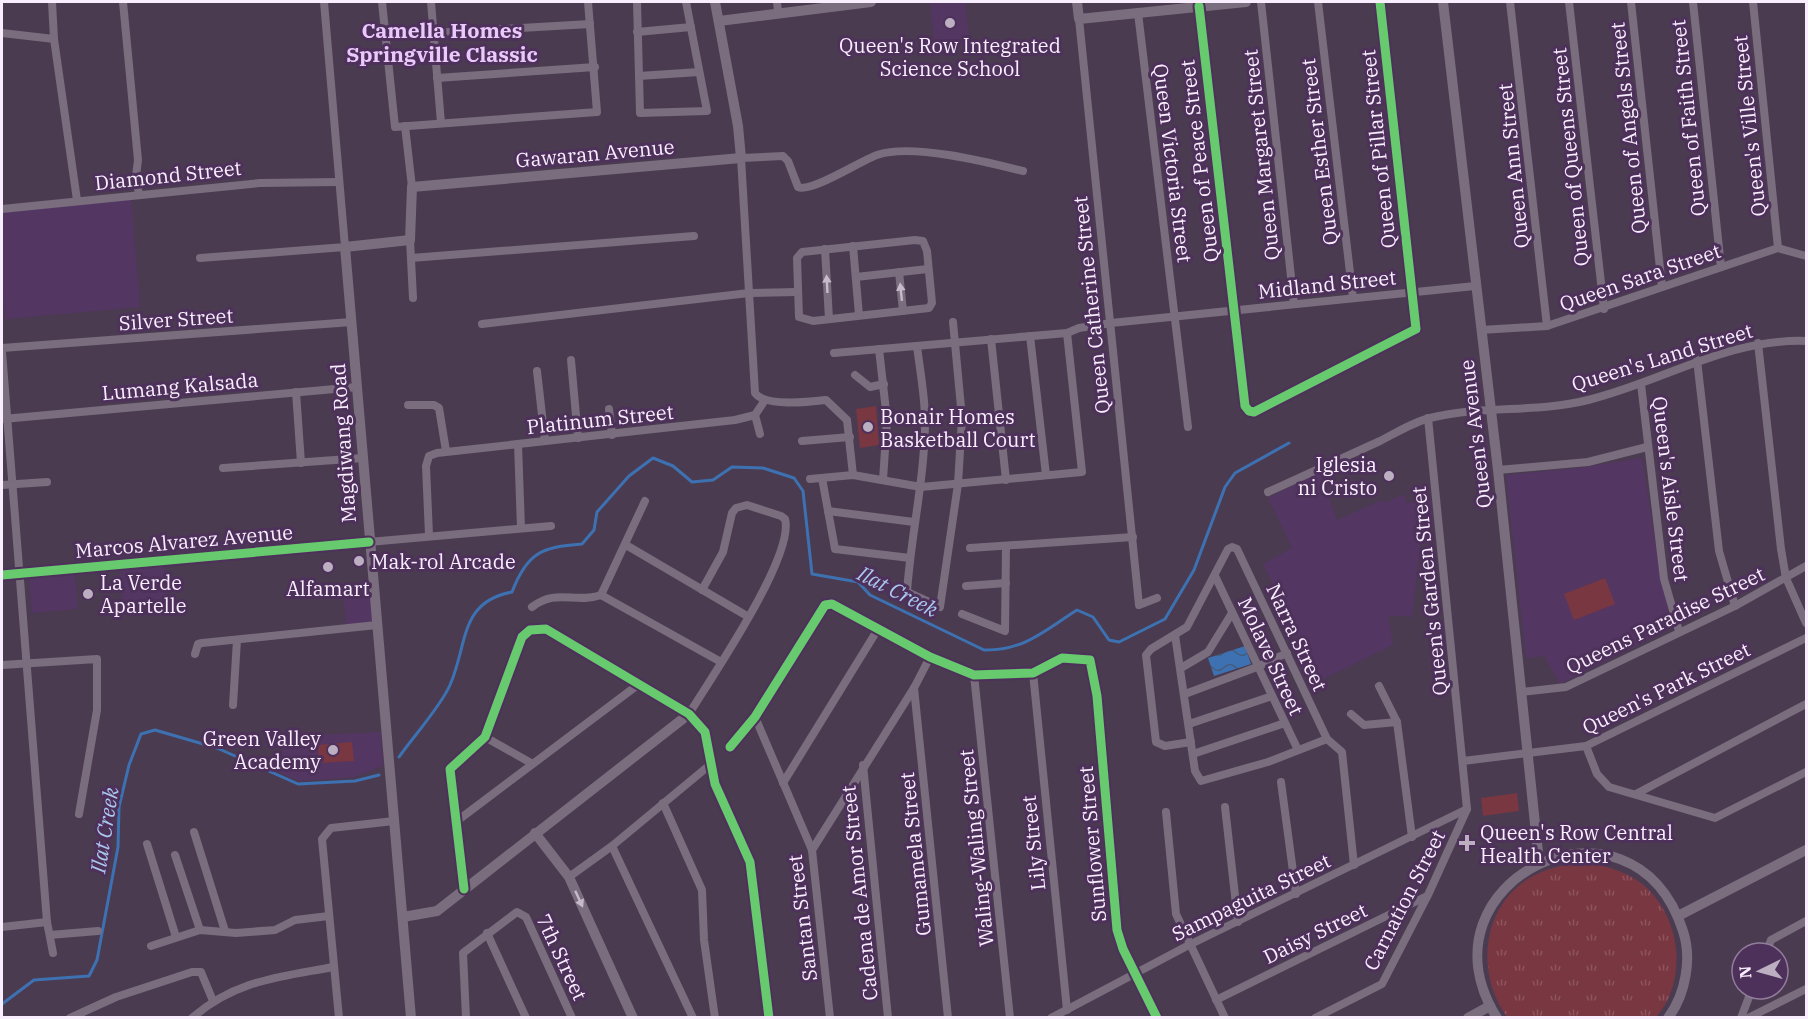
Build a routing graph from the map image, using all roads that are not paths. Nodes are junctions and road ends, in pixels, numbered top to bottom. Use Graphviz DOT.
graph roads {
  1 [pos="52,2"];
  2 [pos="123,2"];
  3 [pos="324,2"];
  4 [pos="382,2"];
  5 [pos="431,2"];
  6 [pos="588,2"];
  7 [pos="637,2"];
  8 [pos="686,2"];
  9 [pos="715,2"];
  10 [pos="871,2"];
  11 [pos="1077,2"];
  12 [pos="1246,2"];
  13 [pos="1261,2"];
  14 [pos="1318,2"];
  15 [pos="1380,2"];
  16 [pos="1443,2"];
  17 [pos="1510,2"];
  18 [pos="1569,2"];
  19 [pos="1631,2"];
  20 [pos="1693,2"];
  21 [pos="1753,2"];
  22 [pos="1199,6"];
  23 [pos="777,7"];
  24 [pos="1138,13"];
  25 [pos="1079,19"];
  26 [pos="719,21"];
  27 [pos="590,24"];
  28 [pos="691,27"];
  29 [pos="2,33"];
  30 [pos="433,33"];
  31 [pos="637,33"];
  32 [pos="54,39"];
  33 [pos="595,67"];
  34 [pos="699,72"];
  35 [pos="639,76"];
  36 [pos="437,78"];
  37 [pos="441,123"];
  38 [pos="405,126"];
  39 [pos="741,158"];
  40 [pos="1023,171"];
  41 [pos="339,182"];
  42 [pos="412,187"];
  43 [pos="139,195"];
  44 [pos="77,200"];
  45 [pos="2,209"];
  46 [pos="694,236"];
  47 [pos="410,240"];
  48 [pos="854,246"];
  49 [pos="345,247"];
  50 [pos="1778,248"];
  51 [pos="825,249"];
  52 [pos="1806,256"];
  53 [pos="200,258"];
  54 [pos="411,258"];
  55 [pos="1721,267"];
  56 [pos="928,269"];
  57 [pos="899,272"];
  58 [pos="856,277"];
  59 [pos="1475,286"];
  60 [pos="1662,287"];
  61 [pos="797,292"];
  62 [pos="1413,292"];
  63 [pos="749,293"];
  64 [pos="413,298"];
  65 [pos="1353,298"];
  66 [pos="1294,304"];
  67 [pos="1604,309"];
  68 [pos="1235,310"];
  69 [pos="903,311"];
  70 [pos="859,315"];
  71 [pos="1175,317"];
  72 [pos="829,319"];
  73 [pos="352,322"];
  74 [pos="953,322"];
  75 [pos="1111,323"];
  76 [pos="482,324"];
  77 [pos="1547,326"];
  78 [pos="1481,330"];
  79 [pos="1067,333"];
  80 [pos="1030,336"];
  81 [pos="991,339"];
  82 [pos="1806,341"];
  83 [pos="955,342"];
  84 [pos="1758,343"];
  85 [pos="917,346"];
  86 [pos="879,349"];
  87 [pos="2,350"];
  88 [pos="834,353"];
  89 [pos="571,360"];
  90 [pos="1697,360"];
  91 [pos="537,371"];
  92 [pos="855,375"];
  93 [pos="884,384"];
  94 [pos="1641,384"];
  95 [pos="357,387"];
  96 [pos="297,392"];
  97 [pos="765,400"];
  98 [pos="408,405"];
  99 [pos="609,409"];
  100 [pos="1491,409"];
  101 [pos="755,415"];
  102 [pos="1428,418"];
  103 [pos="4,419"];
  104 [pos="1188,427"];
  105 [pos="760,434"];
  106 [pos="612,435"];
  107 [pos="850,437"];
  108 [pos="578,438"];
  109 [pos="545,441"];
  110 [pos="802,441"];
  111 [pos="518,444"];
  112 [pos="1647,447"];
  113 [pos="446,451"];
  114 [pos="363,459"];
  115 [pos="301,463"];
  116 [pos="223,468"];
  117 [pos="1498,470"];
  118 [pos="853,475"];
  119 [pos="1046,475"];
  120 [pos="822,478"];
  121 [pos="810,479"];
  122 [pos="883,480"];
  123 [pos="1006,480"];
  124 [pos="47,482"];
  125 [pos="13,484"];
  126 [pos="958,484"];
  127 [pos="2,485"];
  128 [pos="921,487"];
  129 [pos="1268,492"];
  130 [pos="645,501"];
  131 [pos="828,512"];
  132 [pos="914,522"];
  133 [pos="551,526"];
  134 [pos="521,528"];
  135 [pos="429,535"];
  136 [pos="1132,537"];
  137 [pos="369,542"];
  138 [pos="626,545"];
  139 [pos="1006,547"];
  140 [pos="970,549"];
  141 [pos="910,558"];
  142 [pos="1806,566"];
  143 [pos="20,573"];
  144 [pos="2,575"];
  145 [pos="1215,576"];
  146 [pos="1786,578"];
  147 [pos="1006,583"];
  148 [pos="966,586"];
  149 [pos="702,590"];
  150 [pos="601,595"];
  151 [pos="1157,598"];
  152 [pos="1735,606"];
  153 [pos="532,607"];
  154 [pos="1232,613"];
  155 [pos="963,614"];
  156 [pos="747,616"];
  157 [pos="1806,623"];
  158 [pos="377,625"];
  159 [pos="878,629"];
  160 [pos="1679,631"];
  161 [pos="1175,636"];
  162 [pos="1806,638"];
  163 [pos="237,640"];
  164 [pos="1287,653"];
  165 [pos="195,654"];
  166 [pos="930,657"];
  167 [pos="721,662"];
  168 [pos="27,663"];
  169 [pos="2,665"];
  170 [pos="1257,667"];
  171 [pos="1181,668"];
  172 [pos="1033,674"];
  173 [pos="974,675"];
  174 [pos="639,684"];
  175 [pos="1379,686"];
  176 [pos="915,688"];
  177 [pos="1522,692"];
  178 [pos="1185,694"];
  179 [pos="1272,696"];
  180 [pos="1806,704"];
  181 [pos="233,705"];
  182 [pos="689,714"];
  183 [pos="1351,714"];
  184 [pos="755,717"];
  185 [pos="1397,722"];
  186 [pos="1285,723"];
  187 [pos="1189,724"];
  188 [pos="485,737"];
  189 [pos="1327,739"];
  190 [pos="1191,742"];
  191 [pos="1586,746"];
  192 [pos="730,747"];
  193 [pos="1298,750"];
  194 [pos="1193,754"];
  195 [pos="1528,754"];
  196 [pos="1463,760"];
  197 [pos="531,763"];
  198 [pos="711,764"];
  199 [pos="863,765"];
  200 [pos="1806,772"];
  201 [pos="1281,782"];
  202 [pos="783,783"];
  203 [pos="1636,794"];
  204 [pos="663,803"];
  205 [pos="1225,807"];
  206 [pos="1467,809"];
  207 [pos="1166,812"];
  208 [pos="79,814"];
  209 [pos="394,821"];
  210 [pos="457,821"];
  211 [pos="194,832"];
  212 [pos="535,833"];
  213 [pos="1413,837"];
  214 [pos="147,844"];
  215 [pos="612,846"];
  216 [pos="812,850"];
  217 [pos="1806,850"];
  218 [pos="175,855"];
  219 [pos="1539,862"];
  220 [pos="1354,865"];
  221 [pos="569,877"];
  222 [pos="464,889"];
  223 [pos="1296,894"];
  224 [pos="1428,896"];
  225 [pos="328,916"];
  226 [pos="1678,916"];
  227 [pos="402,917"];
  228 [pos="1806,921"];
  229 [pos="47,922"];
  230 [pos="1238,922"];
  231 [pos="2,927"];
  232 [pos="98,930"];
  233 [pos="200,930"];
  234 [pos="225,931"];
  235 [pos="487,933"];
  236 [pos="50,935"];
  237 [pos="176,937"];
  238 [pos="1771,941"];
  239 [pos="1189,945"];
  240 [pos="151,946"];
  241 [pos="53,953"];
  242 [pos="333,967"];
  243 [pos="1134,973"];
  244 [pos="1806,989"];
  245 [pos="1216,1000"];
  246 [pos="213,1001"];
  247 [pos="1747,1001"];
  248 [pos="1490,1006"];
  249 [pos="1066,1010"];
  250 [pos="70,1017"];
  251 [pos="192,1017"];
  252 [pos="339,1017"];
  253 [pos="411,1017"];
  254 [pos="466,1017"];
  255 [pos="526,1017"];
  256 [pos="572,1017"];
  257 [pos="633,1017"];
  258 [pos="693,1017"];
  259 [pos="715,1017"];
  260 [pos="769,1017"];
  261 [pos="830,1017"];
  262 [pos="888,1017"];
  263 [pos="948,1017"];
  264 [pos="1010,1017"];
  265 [pos="1051,1017"];
  266 [pos="1157,1017"];
  267 [pos="1225,1017"];
  268 [pos="1315,1017"];
  269 [pos="1467,1017"];
  270 [pos="1497,1017"];
  271 [pos="1668,1017"];
  272 [pos="1741,1017"];
  273 [pos="1748,1017"];
  1 -- 32 [label="street"];
  2 -- 43 [label="street"];
  3 -- 41 [label="street, Magdiwang Road"];
  4 -- 38 [label="street"];
  5 -- 30 [label="street"];
  6 -- 27 [label="street"];
  7 -- 31 [label="street"];
  8 -- 28 [label="street"];
  9 -- 26 [label="street"];
  10 -- 23 [label="street"];
  11 -- 25 [label="street, Queen Catherine Street"];
  12 -- 22 [label="street"];
  13 -- 66 [label="street, Queen Margaret Street"];
  14 -- 65 [label="street, Queen Esther Street"];
  15 -- 62 [label="street, Queen of Pillar Street"];
  16 -- 59 [label="street, Queen's Avenue"];
  17 -- 77 [label="street, Queen Ann Street"];
  18 -- 67 [label="street, Queen of Queens Street"];
  19 -- 60 [label="street, Queen of Angels Street"];
  20 -- 55 [label="street, Queen of Faith Street"];
  21 -- 50 [label="street, Queen's Ville Street"];
  22 -- 24 [label="street"];
  22 -- 68 [label="street, Queen of Peace Street"];
  23 -- 26 [label="street"];
  24 -- 25 [label="street"];
  24 -- 71 [label="street, Queen Victoria Street"];
  25 -- 75 [label="street, Queen Catherine Street"];
  26 -- 39 [label="street"];
  27 -- 30 [label="street"];
  27 -- 33 [label="street"];
  28 -- 31 [label="street"];
  28 -- 34 [label="street"];
  29 -- 32 [label="street"];
  30 -- 36 [label="street"];
  31 -- 35 [label="street"];
  32 -- 44 [label="street"];
  33 -- 36 [label="street"];
  33 -- 37 [label="street"];
  34 -- 35 [label="street"];
  34 -- 35 [label="street"];
  36 -- 37 [label="street"];
  37 -- 38 [label="street"];
  38 -- 42 [label="street"];
  39 -- 40 [label="street"];
  39 -- 42 [label="street, Gawaran Avenue"];
  39 -- 63 [label="street"];
  41 -- 43 [label="street, Diamond Street"];
  41 -- 49 [label="street, Magdiwang Road"];
  42 -- 47 [label="street"];
  43 -- 44 [label="street, Diamond Street"];
  44 -- 45 [label="street, Diamond Street"];
  46 -- 54 [label="street"];
  47 -- 49 [label="street"];
  47 -- 54 [label="street"];
  48 -- 51 [label="street"];
  48 -- 56 [label="street"];
  48 -- 58 [label="street"];
  49 -- 53 [label="street"];
  49 -- 73 [label="street, Magdiwang Road"];
  50 -- 52 [label="street"];
  50 -- 55 [label="street, Queen Sara Street"];
  51 -- 61 [label="street"];
  72 -- 51 [label="street, one-way"];
  54 -- 64 [label="street"];
  55 -- 60 [label="street, Queen Sara Street"];
  56 -- 57 [label="street"];
  56 -- 69 [label="street"];
  57 -- 58 [label="street"];
  69 -- 57 [label="street, one-way"];
  58 -- 70 [label="street"];
  59 -- 62 [label="street, Midland Street"];
  59 -- 78 [label="street, Queen's Avenue"];
  60 -- 67 [label="street, Queen Sara Street"];
  61 -- 63 [label="street"];
  61 -- 72 [label="street"];
  62 -- 65 [label="street, Midland Street"];
  62 -- 68 [label="street, Queen of Pillar Street"];
  63 -- 76 [label="street"];
  63 -- 97 [label="street"];
  65 -- 66 [label="street, Midland Street"];
  66 -- 68 [label="street, Midland Street"];
  67 -- 77 [label="street, Queen Sara Street"];
  68 -- 71 [label="street, Midland Street"];
  69 -- 70 [label="street"];
  70 -- 72 [label="street"];
  71 -- 75 [label="street, Midland Street"];
  71 -- 104 [label="street, Queen Victoria Street"];
  73 -- 87 [label="street, Silver Street"];
  73 -- 95 [label="street, Magdiwang Road"];
  74 -- 83 [label="street"];
  75 -- 79 [label="street, Midland Street"];
  75 -- 136 [label="street, Queen Catherine Street"];
  77 -- 78 [label="street, Queen Sara Street"];
  78 -- 100 [label="street, Queen's Avenue"];
  79 -- 80 [label="street, Midland Street"];
  79 -- 119 [label="street"];
  80 -- 81 [label="street, Midland Street"];
  80 -- 119 [label="street"];
  81 -- 83 [label="street, Midland Street"];
  81 -- 123 [label="street"];
  82 -- 84 [label="street, Queen's Land Street"];
  83 -- 85 [label="street, Midland Street"];
  83 -- 126 [label="street"];
  84 -- 90 [label="street, Queen's Land Street"];
  84 -- 146 [label="street"];
  85 -- 86 [label="street, Midland Street"];
  85 -- 128 [label="street"];
  86 -- 88 [label="street, Midland Street"];
  86 -- 93 [label="street"];
  87 -- 103 [label="street"];
  89 -- 108 [label="street"];
  90 -- 94 [label="street, Queen's Land Street"];
  90 -- 152 [label="street"];
  91 -- 109 [label="street"];
  92 -- 93 [label="street"];
  93 -- 122 [label="street"];
  94 -- 100 [label="street, Queen's Land Street"];
  94 -- 112 [label="street, Queen's Aisle Street"];
  95 -- 96 [label="street, Lumang Kalsada"];
  95 -- 114 [label="street, Magdiwang Road"];
  96 -- 103 [label="street, Lumang Kalsada"];
  96 -- 115 [label="street"];
  97 -- 101 [label="street"];
  97 -- 107 [label="street"];
  98 -- 113 [label="street"];
  99 -- 106 [label="street"];
  100 -- 102 [label="street"];
  100 -- 117 [label="street, Queen's Avenue"];
  101 -- 105 [label="street"];
  101 -- 106 [label="street, Platinum Street"];
  102 -- 129 [label="street"];
  102 -- 196 [label="street, Queen's Garden Street"];
  103 -- 125 [label="street"];
  106 -- 108 [label="street, Platinum Street"];
  107 -- 110 [label="street"];
  107 -- 118 [label="street"];
  108 -- 109 [label="street, Platinum Street"];
  109 -- 111 [label="street, Platinum Street"];
  111 -- 113 [label="street, Platinum Street"];
  111 -- 134 [label="street"];
  112 -- 117 [label="street"];
  112 -- 160 [label="street, Queen's Aisle Street"];
  113 -- 135 [label="street, Platinum Street"];
  114 -- 115 [label="street"];
  114 -- 137 [label="street, Magdiwang Road"];
  115 -- 116 [label="street"];
  117 -- 177 [label="street, Queen's Avenue"];
  118 -- 120 [label="street"];
  118 -- 122 [label="street"];
  119 -- 123 [label="street"];
  120 -- 121 [label="street"];
  120 -- 131 [label="street"];
  122 -- 128 [label="street"];
  123 -- 126 [label="street"];
  124 -- 125 [label="street"];
  125 -- 127 [label="street"];
  125 -- 143 [label="street"];
  126 -- 128 [label="street"];
  126 -- 141 [label="street"];
  128 -- 132 [label="street"];
  130 -- 138 [label="street"];
  131 -- 132 [label="street"];
  131 -- 141 [label="street"];
  132 -- 141 [label="street"];
  133 -- 134 [label="street"];
  134 -- 135 [label="street"];
  135 -- 137 [label="street"];
  136 -- 139 [label="street"];
  136 -- 151 [label="street, Queen Catherine Street"];
  137 -- 143 [label="street, Marcos Alvarez Avenue"];
  137 -- 158 [label="street, Magdiwang Road"];
  138 -- 149 [label="street"];
  138 -- 150 [label="street"];
  139 -- 140 [label="street"];
  139 -- 147 [label="street"];
  142 -- 146 [label="street, Queens Paradise Street"];
  143 -- 144 [label="street, Marcos Alvarez Avenue"];
  143 -- 168 [label="street"];
  145 -- 154 [label="street, Molave Street"];
  145 -- 161 [label="street"];
  145 -- 164 [label="street, Narra Street"];
  146 -- 152 [label="street, Queens Paradise Street"];
  146 -- 157 [label="street"];
  147 -- 148 [label="street"];
  147 -- 155 [label="street"];
  149 -- 156 [label="street"];
  149 -- 156 [label="street"];
  150 -- 153 [label="street"];
  150 -- 167 [label="street"];
  152 -- 160 [label="street, Queens Paradise Street"];
  154 -- 170 [label="street, Molave Street"];
  154 -- 171 [label="street"];
  156 -- 167 [label="street"];
  158 -- 163 [label="street"];
  158 -- 209 [label="street, Magdiwang Road"];
  159 -- 166 [label="street"];
  159 -- 184 [label="street"];
  159 -- 202 [label="street"];
  160 -- 177 [label="street, Queens Paradise Street"];
  161 -- 171 [label="street"];
  161 -- 190 [label="street"];
  162 -- 191 [label="street, Queen's Park Street"];
  163 -- 165 [label="street"];
  163 -- 181 [label="street"];
  164 -- 170 [label="street"];
  164 -- 189 [label="street, Narra Street"];
  166 -- 173 [label="street"];
  166 -- 176 [label="street"];
  167 -- 182 [label="street"];
  168 -- 169 [label="street"];
  168 -- 208 [label="street"];
  168 -- 229 [label="street"];
  170 -- 178 [label="street"];
  170 -- 179 [label="street, Molave Street"];
  171 -- 178 [label="street"];
  172 -- 173 [label="street"];
  172 -- 243 [label="street, Sunflower Street"];
  172 -- 249 [label="street, Lily Street"];
  173 -- 264 [label="street, Waling-Waling Street"];
  174 -- 182 [label="street"];
  174 -- 188 [label="street"];
  174 -- 197 [label="street"];
  175 -- 185 [label="street"];
  176 -- 199 [label="street"];
  176 -- 263 [label="street, Gumamela Street"];
  177 -- 195 [label="street, Queen's Avenue"];
  178 -- 187 [label="street"];
  179 -- 186 [label="street, Molave Street"];
  179 -- 187 [label="street"];
  180 -- 203 [label="street"];
  182 -- 198 [label="street"];
  182 -- 212 [label="street"];
  183 -- 185 [label="street"];
  184 -- 192 [label="street"];
  184 -- 202 [label="street, Santan Street"];
  185 -- 213 [label="street"];
  186 -- 193 [label="street, Molave Street"];
  186 -- 194 [label="street"];
  187 -- 190 [label="street"];
  188 -- 197 [label="street"];
  188 -- 210 [label="street"];
  189 -- 193 [label="street"];
  189 -- 220 [label="street, Narra Street"];
  190 -- 194 [label="street"];
  191 -- 195 [label="street, Queen's Park Street"];
  191 -- 203 [label="street"];
  193 -- 194 [label="street"];
  195 -- 196 [label="street, Queen's Park Street"];
  195 -- 219 [label="street, Queen's Avenue"];
  196 -- 206 [label="street, Carnation Street"];
  197 -- 210 [label="street"];
  198 -- 204 [label="street"];
  198 -- 260 [label="street"];
  199 -- 216 [label="street"];
  199 -- 262 [label="street, Cadena de Amor Street"];
  200 -- 203 [label="street"];
  201 -- 223 [label="street"];
  202 -- 216 [label="street, Santan Street"];
  204 -- 215 [label="street"];
  204 -- 259 [label="street"];
  205 -- 230 [label="street"];
  206 -- 213 [label="street, Sampaguita Street"];
  206 -- 224 [label="street, Carnation Street"];
  207 -- 239 [label="street"];
  209 -- 225 [label="street"];
  209 -- 227 [label="street, Magdiwang Road"];
  210 -- 222 [label="street"];
  211 -- 234 [label="street"];
  212 -- 221 [label="street"];
  212 -- 222 [label="street"];
  213 -- 220 [label="street, Sampaguita Street"];
  214 -- 237 [label="street"];
  215 -- 221 [label="street"];
  215 -- 258 [label="street"];
  216 -- 261 [label="street, Santan Street"];
  217 -- 226 [label="street"];
  218 -- 233 [label="street"];
  219 -- 226 [label="street"];
  219 -- 248 [label="street"];
  220 -- 223 [label="street, Sampaguita Street"];
  221 -- 257 [label="street, one-way"];
  222 -- 227 [label="street"];
  223 -- 230 [label="street, Sampaguita Street"];
  224 -- 245 [label="street, Daisy Street"];
  224 -- 268 [label="street, Carnation Street"];
  225 -- 234 [label="street"];
  225 -- 242 [label="street"];
  226 -- 271 [label="street"];
  227 -- 253 [label="street, Magdiwang Road"];
  228 -- 238 [label="street"];
  229 -- 231 [label="street"];
  229 -- 236 [label="street"];
  230 -- 239 [label="street, Sampaguita Street"];
  232 -- 236 [label="street"];
  233 -- 234 [label="street"];
  233 -- 237 [label="street"];
  235 -- 254 [label="street"];
  235 -- 255 [label="street"];
  235 -- 256 [label="street, 7th Street"];
  236 -- 241 [label="street"];
  237 -- 240 [label="street"];
  239 -- 243 [label="street, Sampaguita Street"];
  239 -- 245 [label="street"];
  242 -- 246 [label="street"];
  242 -- 252 [label="street"];
  243 -- 249 [label="street, Sampaguita Street"];
  243 -- 266 [label="street, Sunflower Street"];
  244 -- 273 [label="street"];
  245 -- 267 [label="street"];
  246 -- 250 [label="street"];
  246 -- 251 [label="street"];
  247 -- 272 [label="street"];
  248 -- 269 [label="street"];
  248 -- 270 [label="street"];
  249 -- 265 [label="street, Sampaguita Street"];
}
